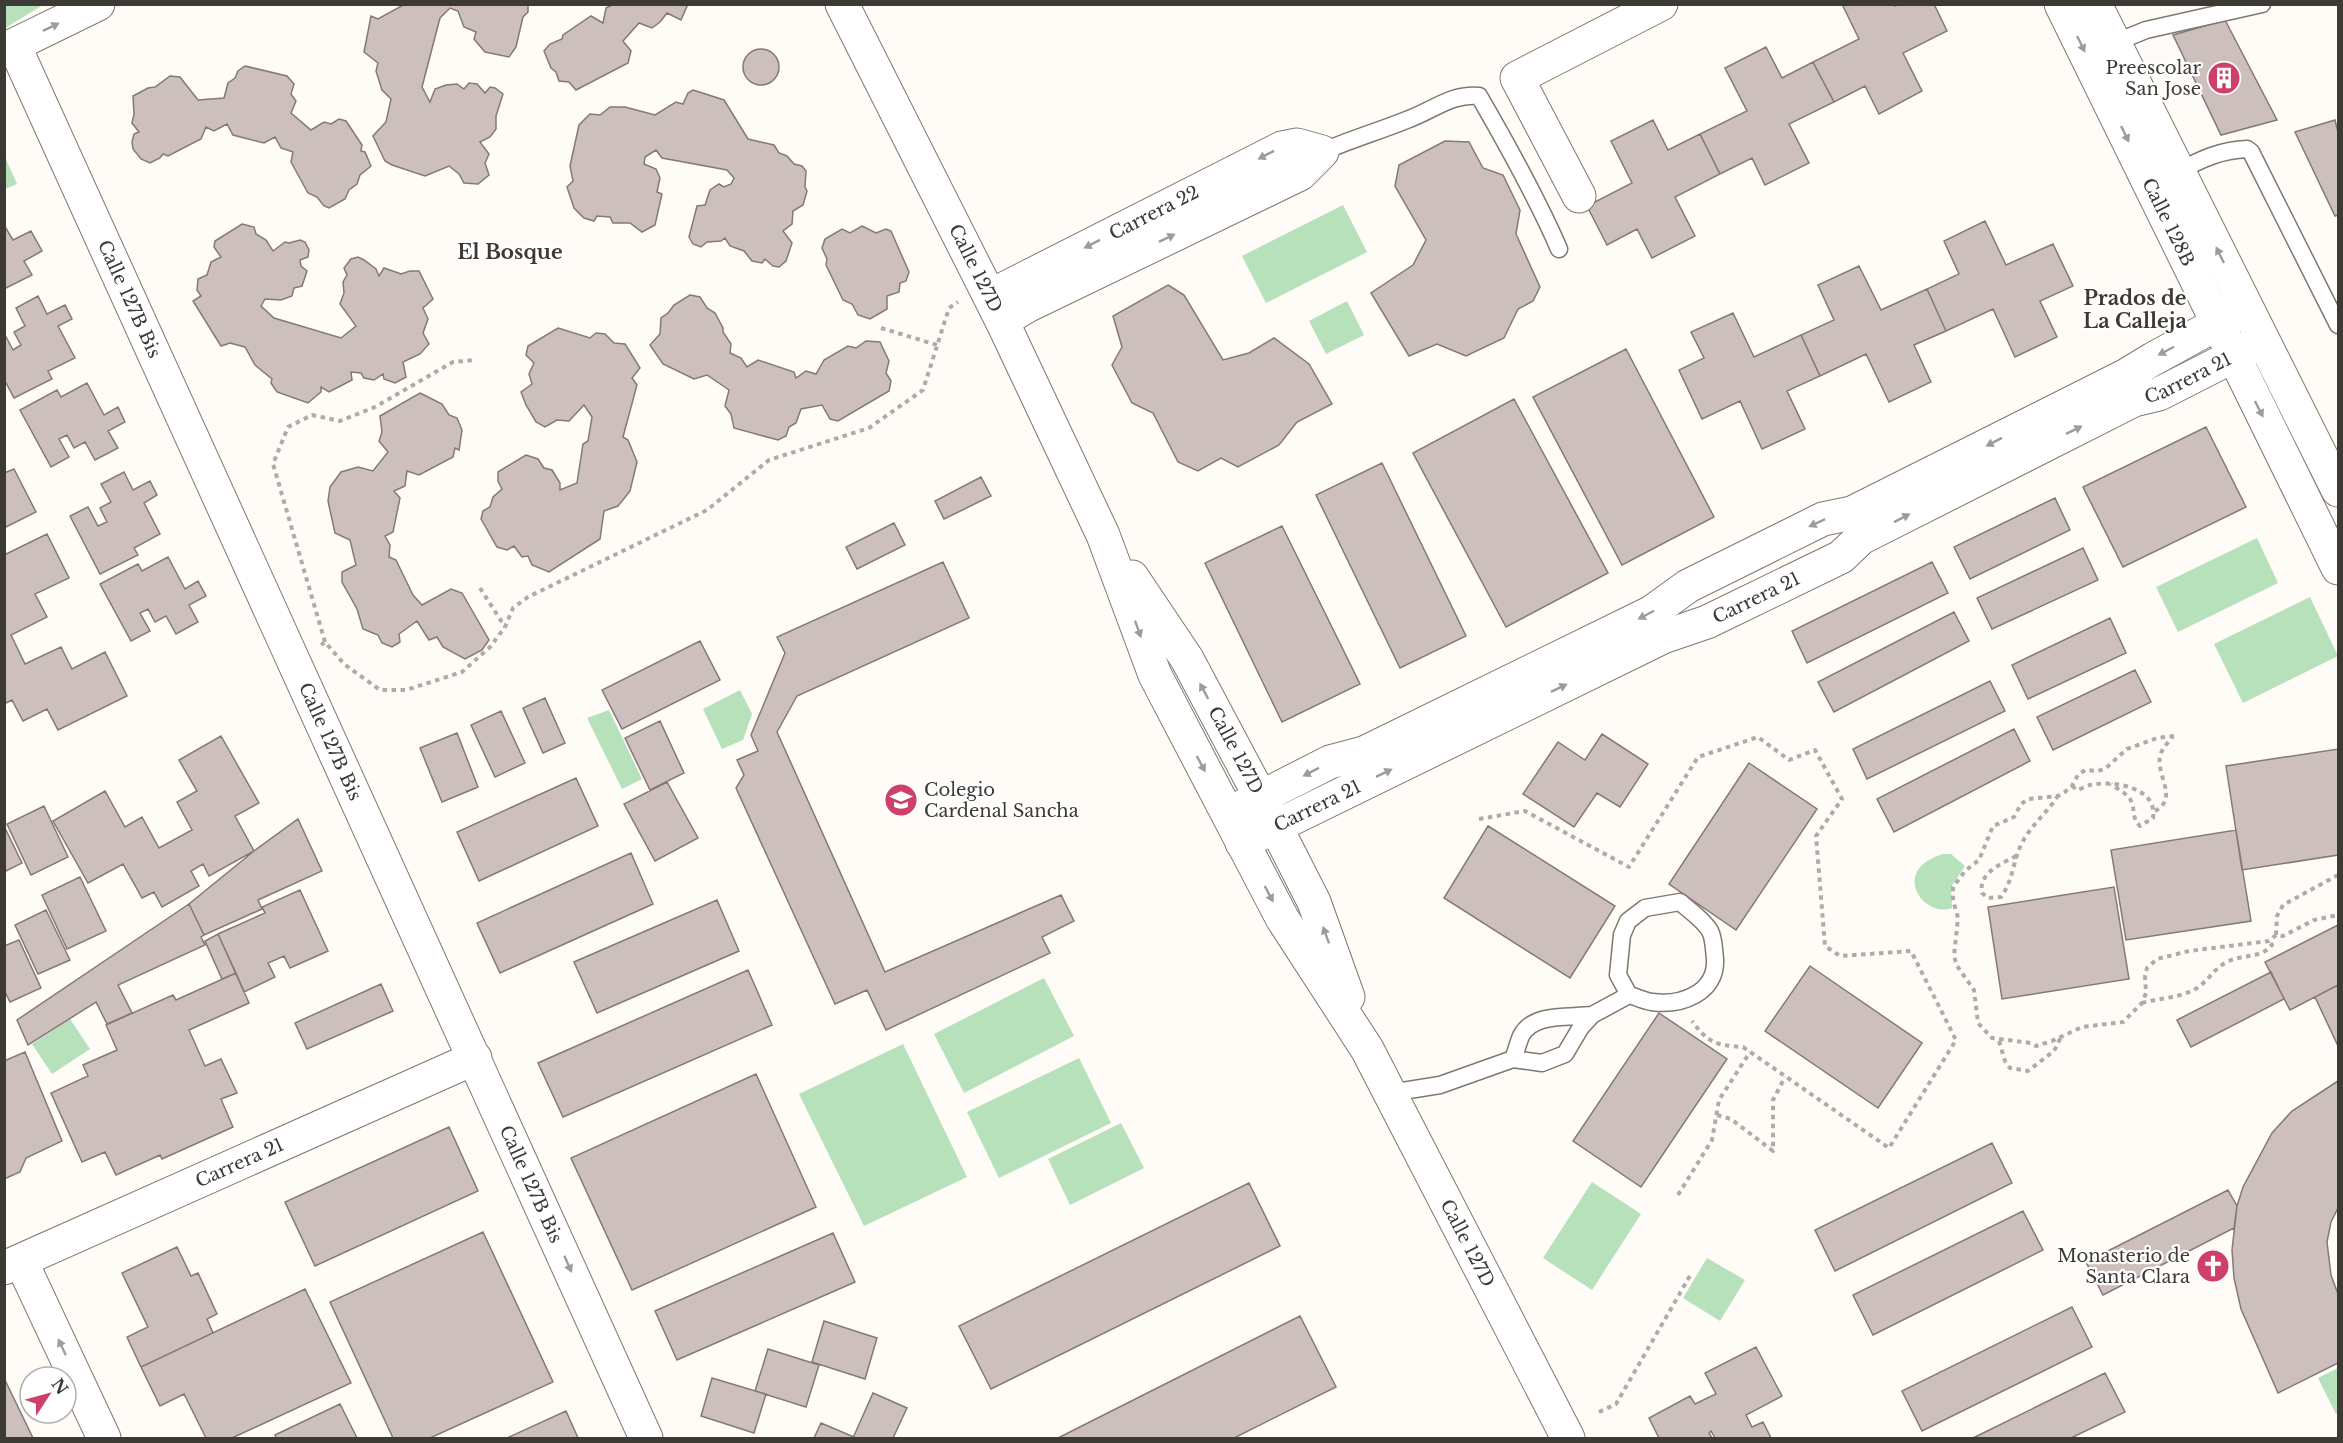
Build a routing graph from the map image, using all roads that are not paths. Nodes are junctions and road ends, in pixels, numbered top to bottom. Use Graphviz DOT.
graph roads {
  1 [pos="98,4"];
  2 [pos="842,4"];
  3 [pos="1661,4"];
  4 [pos="2061,4"];
  5 [pos="2095,4"];
  6 [pos="2262,4"];
  7 [pos="2114,44"];
  8 [pos="9,47"];
  9 [pos="1322,152"];
  10 [pos="2178,172"];
  11 [pos="1579,196"];
  12 [pos="1558,249"];
  13 [pos="991,300"];
  14 [pos="2232,316"];
  15 [pos="2338,325"];
  16 [pos="2263,341"];
  17 [pos="2233,357"];
  18 [pos="2335,473"];
  19 [pos="1103,535"];
  20 [pos="2338,568"];
  21 [pos="1268,812"];
  22 [pos="1235,828"];
  23 [pos="1629,995"];
  24 [pos="1592,1015"];
  25 [pos="1367,1049"];
  26 [pos="475,1058"];
  27 [pos="1513,1059"];
  28 [pos="1390,1093"];
  29 [pos="13,1264"];
  30 [pos="104,1438"];
  31 [pos="646,1438"];
  32 [pos="1568,1438"];
  8 -- 1 [label="main road, one-way"];
  2 -- 13 [label="main road, Calle 127D"];
  3 -- 11 [label="main road"];
  4 -- 14 [label="main road, Calle 128B, one-way"];
  5 -- 7 [label="main road, Calle 128B"];
  6 -- 7 [label="lane"];
  7 -- 10 [label="main road, Calle 128B"];
  8 -- 26 [label="main road, Calle 127B Bis"];
  9 -- 12 [label="lane, Carrera 22"];
  9 -- 13 [label="main road, Carrera 22"];
  14 -- 10 [label="main road, Calle 128B, one-way"];
  10 -- 15 [label="lane"];
  13 -- 19 [label="main road, Calle 127D"];
  14 -- 16 [label="main road, Calle 128B"];
  14 -- 17 [label="main road, Calle 128B"];
  14 -- 21 [label="main road, Carrera 21, one-way"];
  16 -- 17 [label="main road, Carrera 21"];
  16 -- 18 [label="main road, Calle 128B"];
  17 -- 20 [label="main road, Calle 128B, one-way"];
  21 -- 17 [label="main road, Carrera 21, one-way"];
  21 -- 19 [label="main road, Calle 127D, one-way"];
  19 -- 22 [label="main road, Calle 127D, one-way"];
  21 -- 22 [label="main road, Carrera 21"];
  25 -- 21 [label="main road, Calle 127D, one-way"];
  22 -- 25 [label="main road, Calle 127D, one-way"];
  23 -- 23 [label="lane"];
  23 -- 24 [label="lane"];
  24 -- 27 [label="lane"];
  24 -- 27 [label="lane"];
  25 -- 28 [label="main road, Calle 127D"];
  26 -- 29 [label="main road, Carrera 21"];
  26 -- 31 [label="main road, Calle 127B Bis, one-way"];
  27 -- 28 [label="lane"];
  28 -- 32 [label="main road, Calle 127D"];
  30 -- 29 [label="main road, one-way"];
}
